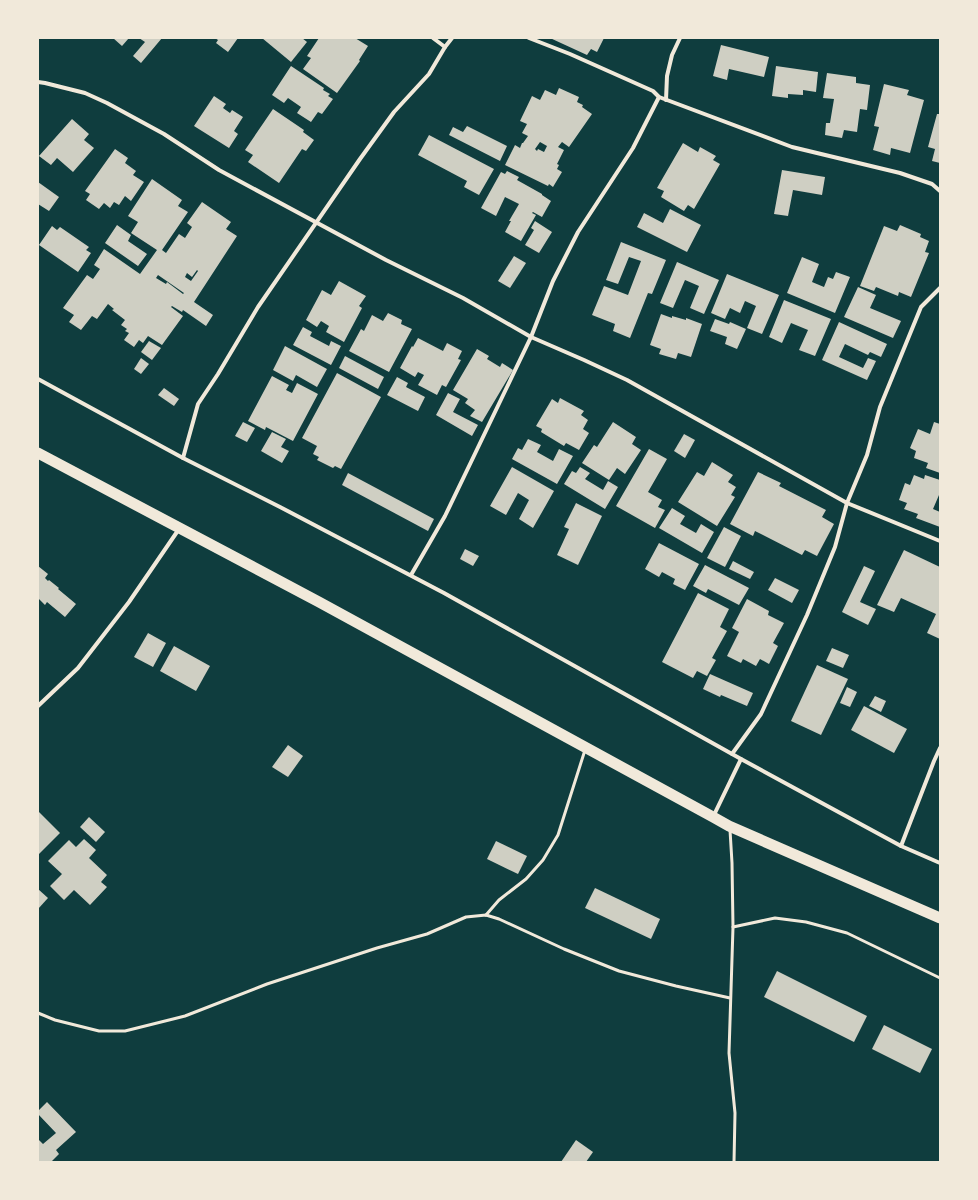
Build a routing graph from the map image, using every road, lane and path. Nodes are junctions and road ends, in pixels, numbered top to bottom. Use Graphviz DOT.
graph roads {
  1 [pos="433,38"];
  2 [pos="452,38"];
  3 [pos="529,38"];
  4 [pos="680,38"];
  5 [pos="445,47"];
  6 [pos="38,82"];
  7 [pos="659,97"];
  8 [pos="666,100"];
  9 [pos="940,191"];
  10 [pos="316,222"];
  11 [pos="940,288"];
  12 [pos="531,337"];
  13 [pos="38,379"];
  14 [pos="38,453"];
  15 [pos="183,458"];
  16 [pos="847,503"];
  17 [pos="180,528"];
  18 [pos="940,541"];
  19 [pos="411,575"];
  20 [pos="38,706"];
  21 [pos="586,748"];
  22 [pos="940,748"];
  23 [pos="732,754"];
  24 [pos="741,759"];
  25 [pos="713,817"];
  26 [pos="729,826"];
  27 [pos="901,846"];
  28 [pos="940,863"];
  29 [pos="486,915"];
  30 [pos="940,918"];
  31 [pos="733,927"];
  32 [pos="940,978"];
  33 [pos="730,998"];
  34 [pos="38,1013"];
  35 [pos="734,1162"];
  1 -- 5 [label="street"];
  2 -- 5 [label="street"];
  3 -- 7 [label="street"];
  4 -- 8 [label="street"];
  5 -- 10 [label="street"];
  6 -- 10 [label="street"];
  7 -- 8 [label="street"];
  7 -- 12 [label="street"];
  8 -- 9 [label="street"];
  10 -- 12 [label="street"];
  10 -- 15 [label="street"];
  11 -- 16 [label="street"];
  12 -- 16 [label="street"];
  12 -- 19 [label="street"];
  13 -- 15 [label="street"];
  14 -- 17 [label="highway"];
  15 -- 19 [label="street"];
  16 -- 18 [label="street"];
  16 -- 23 [label="street"];
  17 -- 20 [label="street"];
  17 -- 21 [label="highway"];
  19 -- 23 [label="street"];
  21 -- 25 [label="highway"];
  21 -- 29 [label="lane"];
  22 -- 27 [label="street"];
  23 -- 24 [label="street"];
  24 -- 25 [label="street"];
  24 -- 27 [label="street"];
  25 -- 26 [label="highway"];
  26 -- 30 [label="highway"];
  26 -- 31 [label="lane"];
  27 -- 28 [label="street"];
  29 -- 33 [label="lane"];
  29 -- 34 [label="lane"];
  31 -- 32 [label="lane"];
  31 -- 33 [label="lane"];
  33 -- 35 [label="lane"];
}
